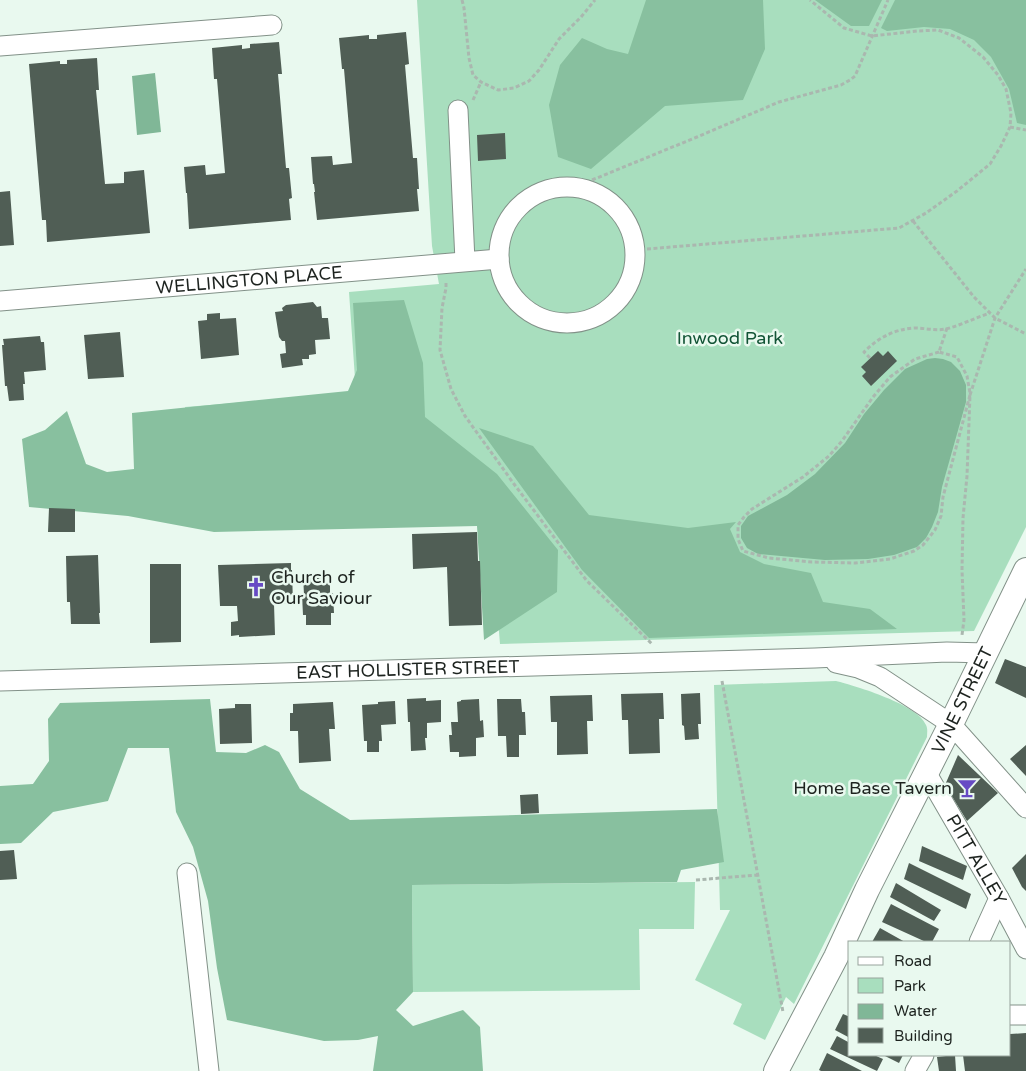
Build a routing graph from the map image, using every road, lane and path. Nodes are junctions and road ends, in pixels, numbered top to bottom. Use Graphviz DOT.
graph roads {
  1 [pos="462,0"];
  2 [pos="595,0"];
  3 [pos="810,0"];
  4 [pos="888,0"];
  5 [pos="272,25"];
  6 [pos="872,36"];
  7 [pos="0,46"];
  8 [pos="481,82"];
  9 [pos="465,107"];
  10 [pos="1010,127"];
  11 [pos="1026,130"];
  12 [pos="592,180"];
  13 [pos="913,221"];
  14 [pos="647,249"];
  15 [pos="499,259"];
  16 [pos="465,262"];
  17 [pos="1026,268"];
  18 [pos="446,282"];
  19 [pos="0,301"];
  20 [pos="990,313"];
  21 [pos="995,318"];
  22 [pos="947,328"];
  23 [pos="1026,334"];
  24 [pos="940,352"];
  25 [pos="870,358"];
  26 [pos="970,395"];
  27 [pos="1026,570"];
  28 [pos="962,635"];
  29 [pos="652,644"];
  30 [pos="986,653"];
  31 [pos="815,658"];
  32 [pos="0,680"];
  33 [pos="722,681"];
  34 [pos="951,724"];
  35 [pos="926,772"];
  36 [pos="1026,808"];
  37 [pos="187,873"];
  38 [pos="757,875"];
  39 [pos="696,880"];
  40 [pos="999,898"];
  41 [pos="850,941"];
  42 [pos="979,941"];
  43 [pos="848,946"];
  44 [pos="1026,949"];
  45 [pos="843,961"];
  46 [pos="1026,1014"];
  47 [pos="1011,1015"];
  48 [pos="783,1016"];
  49 [pos="924,1056"];
  50 [pos="209,1071"];
  51 [pos="776,1071"];
  52 [pos="916,1071"];
  1 -- 8 [label="path"];
  2 -- 8 [label="path"];
  3 -- 6 [label="path"];
  4 -- 6 [label="path"];
  5 -- 7 [label="street"];
  6 -- 10 [label="path"];
  6 -- 12 [label="path"];
  8 -- 9 [label="path"];
  9 -- 16 [label="street"];
  10 -- 11 [label="path"];
  10 -- 13 [label="path"];
  13 -- 14 [label="path"];
  13 -- 20 [label="path"];
  15 -- 15 [label="street"];
  15 -- 16 [label="street, WELLINGTON PLACE"];
  16 -- 19 [label="street, WELLINGTON PLACE"];
  17 -- 21 [label="path"];
  18 -- 29 [label="path"];
  20 -- 21 [label="path"];
  20 -- 22 [label="path"];
  21 -- 23 [label="path"];
  21 -- 26 [label="path"];
  22 -- 24 [label="path"];
  22 -- 25 [label="path"];
  24 -- 26 [label="path"];
  24 -- 26 [label="path"];
  26 -- 28 [label="path"];
  27 -- 30 [label="main road, VINE STREET"];
  30 -- 31 [label="street, EAST HOLLISTER STREET"];
  30 -- 34 [label="main road, VINE STREET"];
  31 -- 32 [label="street, EAST HOLLISTER STREET"];
  31 -- 34 [label="street, EAST HOLLISTER STREET"];
  33 -- 38 [label="path"];
  34 -- 35 [label="main road, VINE STREET"];
  34 -- 36 [label="street, EAST HOLLISTER STREET"];
  35 -- 40 [label="street, PITT ALLEY"];
  35 -- 41 [label="main road, VINE STREET"];
  37 -- 50 [label="street"];
  38 -- 39 [label="path"];
  38 -- 48 [label="path"];
  40 -- 42 [label="street"];
  40 -- 44 [label="street, PITT ALLEY"];
  43 -- 45 [label="main road, VINE STREET"];
  45 -- 51 [label="main road, VINE STREET"];
  46 -- 47 [label="street"];
  49 -- 52 [label="street"];
}
